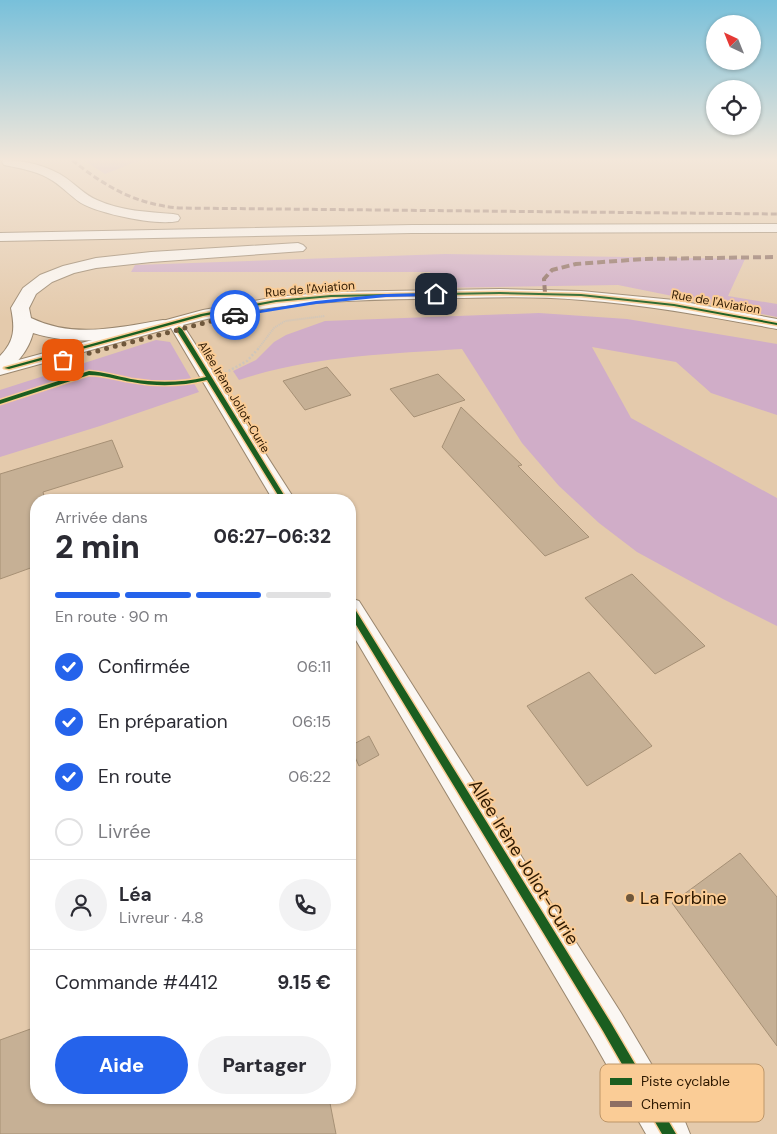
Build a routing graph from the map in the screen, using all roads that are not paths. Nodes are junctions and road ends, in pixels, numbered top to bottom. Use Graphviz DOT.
graph roads {
  1 [pos="125,213"];
  2 [pos="580,227"];
  3 [pos="777,228"];
  4 [pos="0,237"];
  5 [pos="777,239"];
  6 [pos="416,241"];
  7 [pos="338,246"];
  8 [pos="309,248"];
  9 [pos="0,249"];
  10 [pos="386,296"];
  11 [pos="23,321"];
  12 [pos="777,324"];
  13 [pos="171,327"];
  14 [pos="0,366"];
  15 [pos="0,370"];
  16 [pos="0,378"];
  17 [pos="280,494"];
  18 [pos="356,618"];
  19 [pos="628,1064"];
  20 [pos="662,1122"];
  21 [pos="669,1134"];
  1 -- 2 [label="highway"];
  2 -- 3 [label="highway"];
  2 -- 4 [label="highway"];
  5 -- 6 [label="highway"];
  6 -- 7 [label="highway"];
  6 -- 9 [label="highway"];
  8 -- 11 [label="highway"];
  10 -- 12 [label="street, Rue de l'Aviation"];
  10 -- 13 [label="street, Rue de l'Aviation"];
  10 -- 13 [label="street, Rue de l'Aviation"];
  11 -- 13 [label="highway"];
  11 -- 14 [label="highway"];
  13 -- 15 [label="street, Rue de l'Aviation"];
  13 -- 16 [label="street, Rue de l'Aviation"];
  13 -- 17 [label="street, Allée Irène Joliot-Curie"];
  18 -- 19 [label="street, Allée Irène Joliot-Curie"];
  20 -- 21 [label="street, Allée Irène Joliot-Curie"];
}
